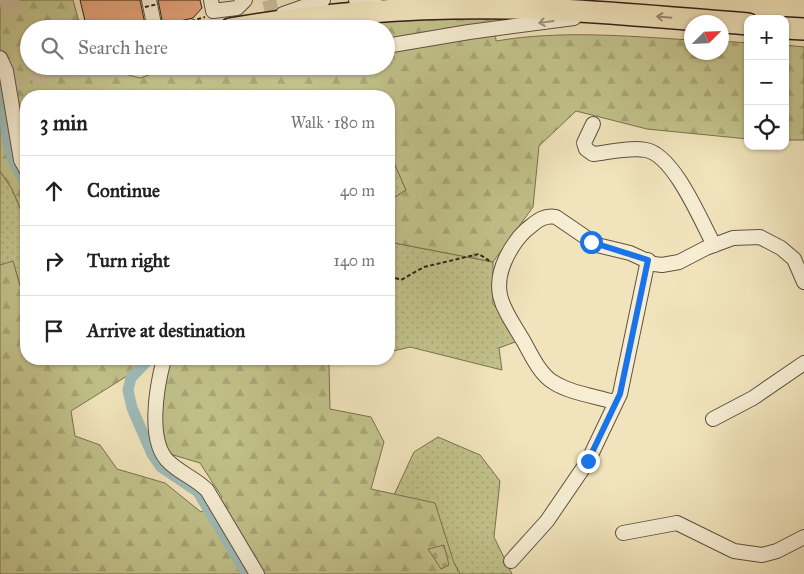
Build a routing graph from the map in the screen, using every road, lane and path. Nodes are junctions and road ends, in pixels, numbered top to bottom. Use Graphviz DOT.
graph roads {
  1 [pos="245,0"];
  2 [pos="356,0"];
  3 [pos="501,0"];
  4 [pos="150,4"];
  5 [pos="212,6"];
  6 [pos="326,8"];
  7 [pos="544,9"];
  8 [pos="389,10"];
  9 [pos="612,13"];
  10 [pos="153,20"];
  11 [pos="198,20"];
  12 [pos="270,20"];
  13 [pos="283,20"];
  14 [pos="744,24"];
  15 [pos="789,28"];
  16 [pos="804,29"];
  17 [pos="395,44"];
  18 [pos="0,58"];
  19 [pos="593,124"];
  20 [pos="20,154"];
  21 [pos="714,244"];
  22 [pos="648,260"];
  23 [pos="503,266"];
  24 [pos="395,278"];
  25 [pos="804,282"];
  26 [pos="804,363"];
  27 [pos="163,365"];
  28 [pos="614,402"];
  29 [pos="713,419"];
  30 [pos="623,533"];
  31 [pos="804,536"];
  32 [pos="511,561"];
  33 [pos="257,574"];
  1 -- 5 [label="street"];
  2 -- 8 [label="street"];
  3 -- 7 [label="street"];
  4 -- 10 [label="street"];
  5 -- 11 [label="path"];
  6 -- 8 [label="highway"];
  6 -- 12 [label="street"];
  6 -- 13 [label="highway"];
  7 -- 8 [label="highway"];
  7 -- 9 [label="highway"];
  14 -- 9 [label="highway, one-way"];
  9 -- 17 [label="street, one-way"];
  15 -- 16 [label="highway"];
  18 -- 20 [label="street"];
  19 -- 21 [label="street"];
  21 -- 22 [label="street"];
  21 -- 25 [label="street"];
  22 -- 23 [label="street"];
  22 -- 28 [label="street"];
  23 -- 24 [label="path"];
  23 -- 28 [label="street"];
  26 -- 29 [label="street"];
  27 -- 33 [label="street"];
  28 -- 32 [label="street"];
  30 -- 31 [label="street"];
}
